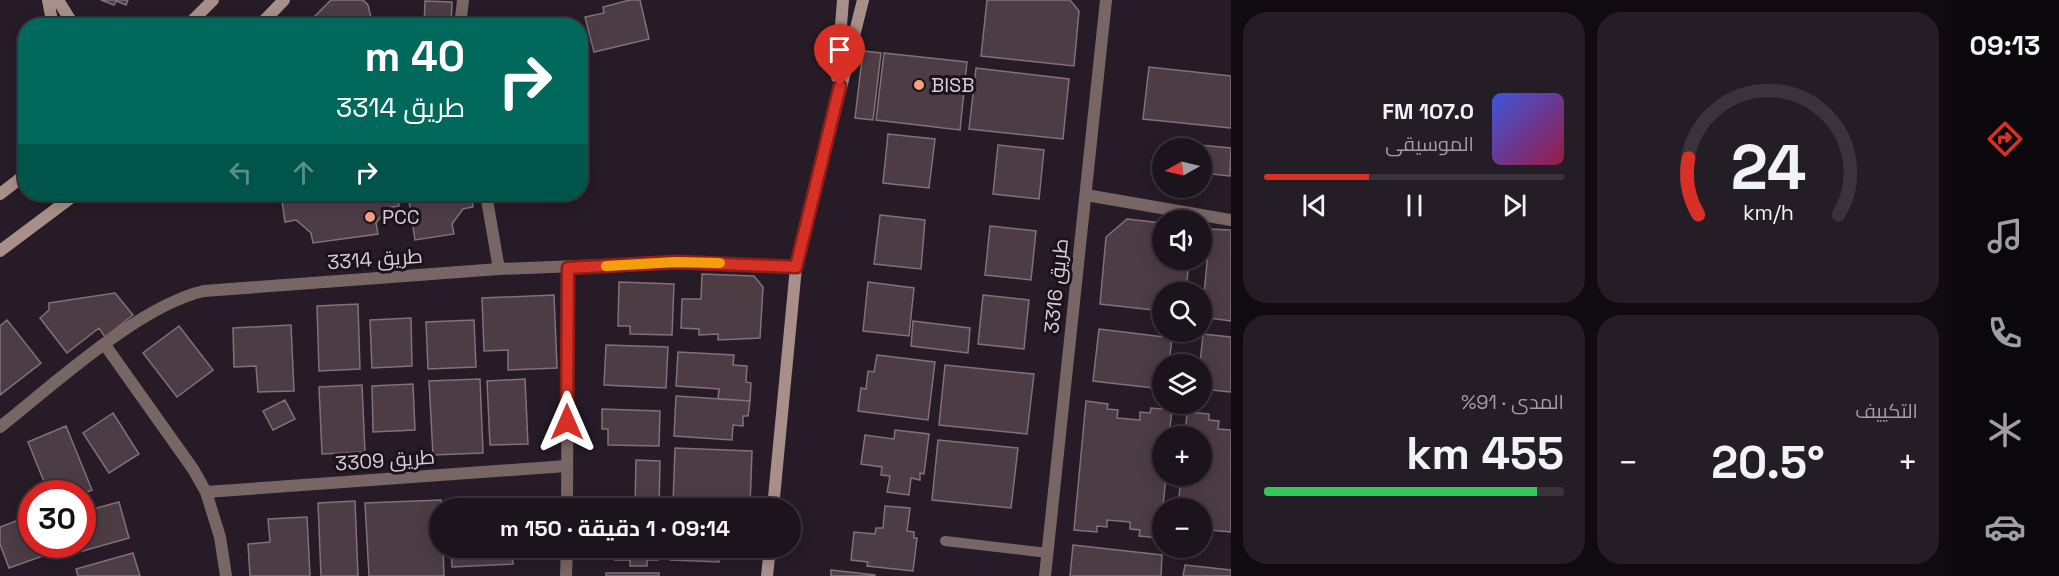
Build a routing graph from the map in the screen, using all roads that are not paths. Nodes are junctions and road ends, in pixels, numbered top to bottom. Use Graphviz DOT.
graph roads {
  1 [pos="48,0"];
  2 [pos="58,0"];
  3 [pos="213,0"];
  4 [pos="284,0"];
  5 [pos="463,0"];
  6 [pos="843,0"];
  7 [pos="863,0"];
  8 [pos="1106,0"];
  9 [pos="197,16"];
  10 [pos="51,18"];
  11 [pos="69,18"];
  12 [pos="193,18"];
  13 [pos="267,18"];
  14 [pos="461,18"];
  15 [pos="834,108"];
  16 [pos="18,180"];
  17 [pos="0,194"];
  18 [pos="1086,195"];
  19 [pos="67,201"];
  20 [pos="487,201"];
  21 [pos="1231,220"];
  22 [pos="0,251"];
  23 [pos="796,267"];
  24 [pos="568,268"];
  25 [pos="499,270"];
  26 [pos="105,345"];
  27 [pos="0,427"];
  28 [pos="567,466"];
  29 [pos="206,492"];
  30 [pos="567,498"];
  31 [pos="774,498"];
  32 [pos="945,541"];
  33 [pos="1048,553"];
  34 [pos="567,558"];
  35 [pos="769,558"];
  36 [pos="226,576"];
  37 [pos="566,576"];
  38 [pos="767,576"];
  39 [pos="1045,576"];
  1 -- 10 [label="street"];
  2 -- 11 [label="street"];
  3 -- 9 [label="street"];
  4 -- 13 [label="street"];
  5 -- 14 [label="street"];
  6 -- 15 [label="street"];
  7 -- 15 [label="street"];
  8 -- 18 [label="street, طريق 3316"];
  9 -- 12 [label="street"];
  15 -- 23 [label="street"];
  16 -- 17 [label="street"];
  18 -- 21 [label="street"];
  18 -- 33 [label="street, طريق 3316"];
  19 -- 22 [label="street"];
  20 -- 25 [label="street"];
  23 -- 24 [label="street, طريق 3314"];
  23 -- 31 [label="street"];
  24 -- 25 [label="street, طريق 3314"];
  24 -- 28 [label="street"];
  25 -- 26 [label="street, طريق 3314"];
  26 -- 27 [label="street, طريق 3314"];
  26 -- 29 [label="street"];
  28 -- 29 [label="street, طريق 3309"];
  28 -- 30 [label="street"];
  29 -- 36 [label="street"];
  32 -- 33 [label="lane"];
  33 -- 39 [label="street, طريق 3316"];
  34 -- 37 [label="street"];
  35 -- 38 [label="street"];
}
